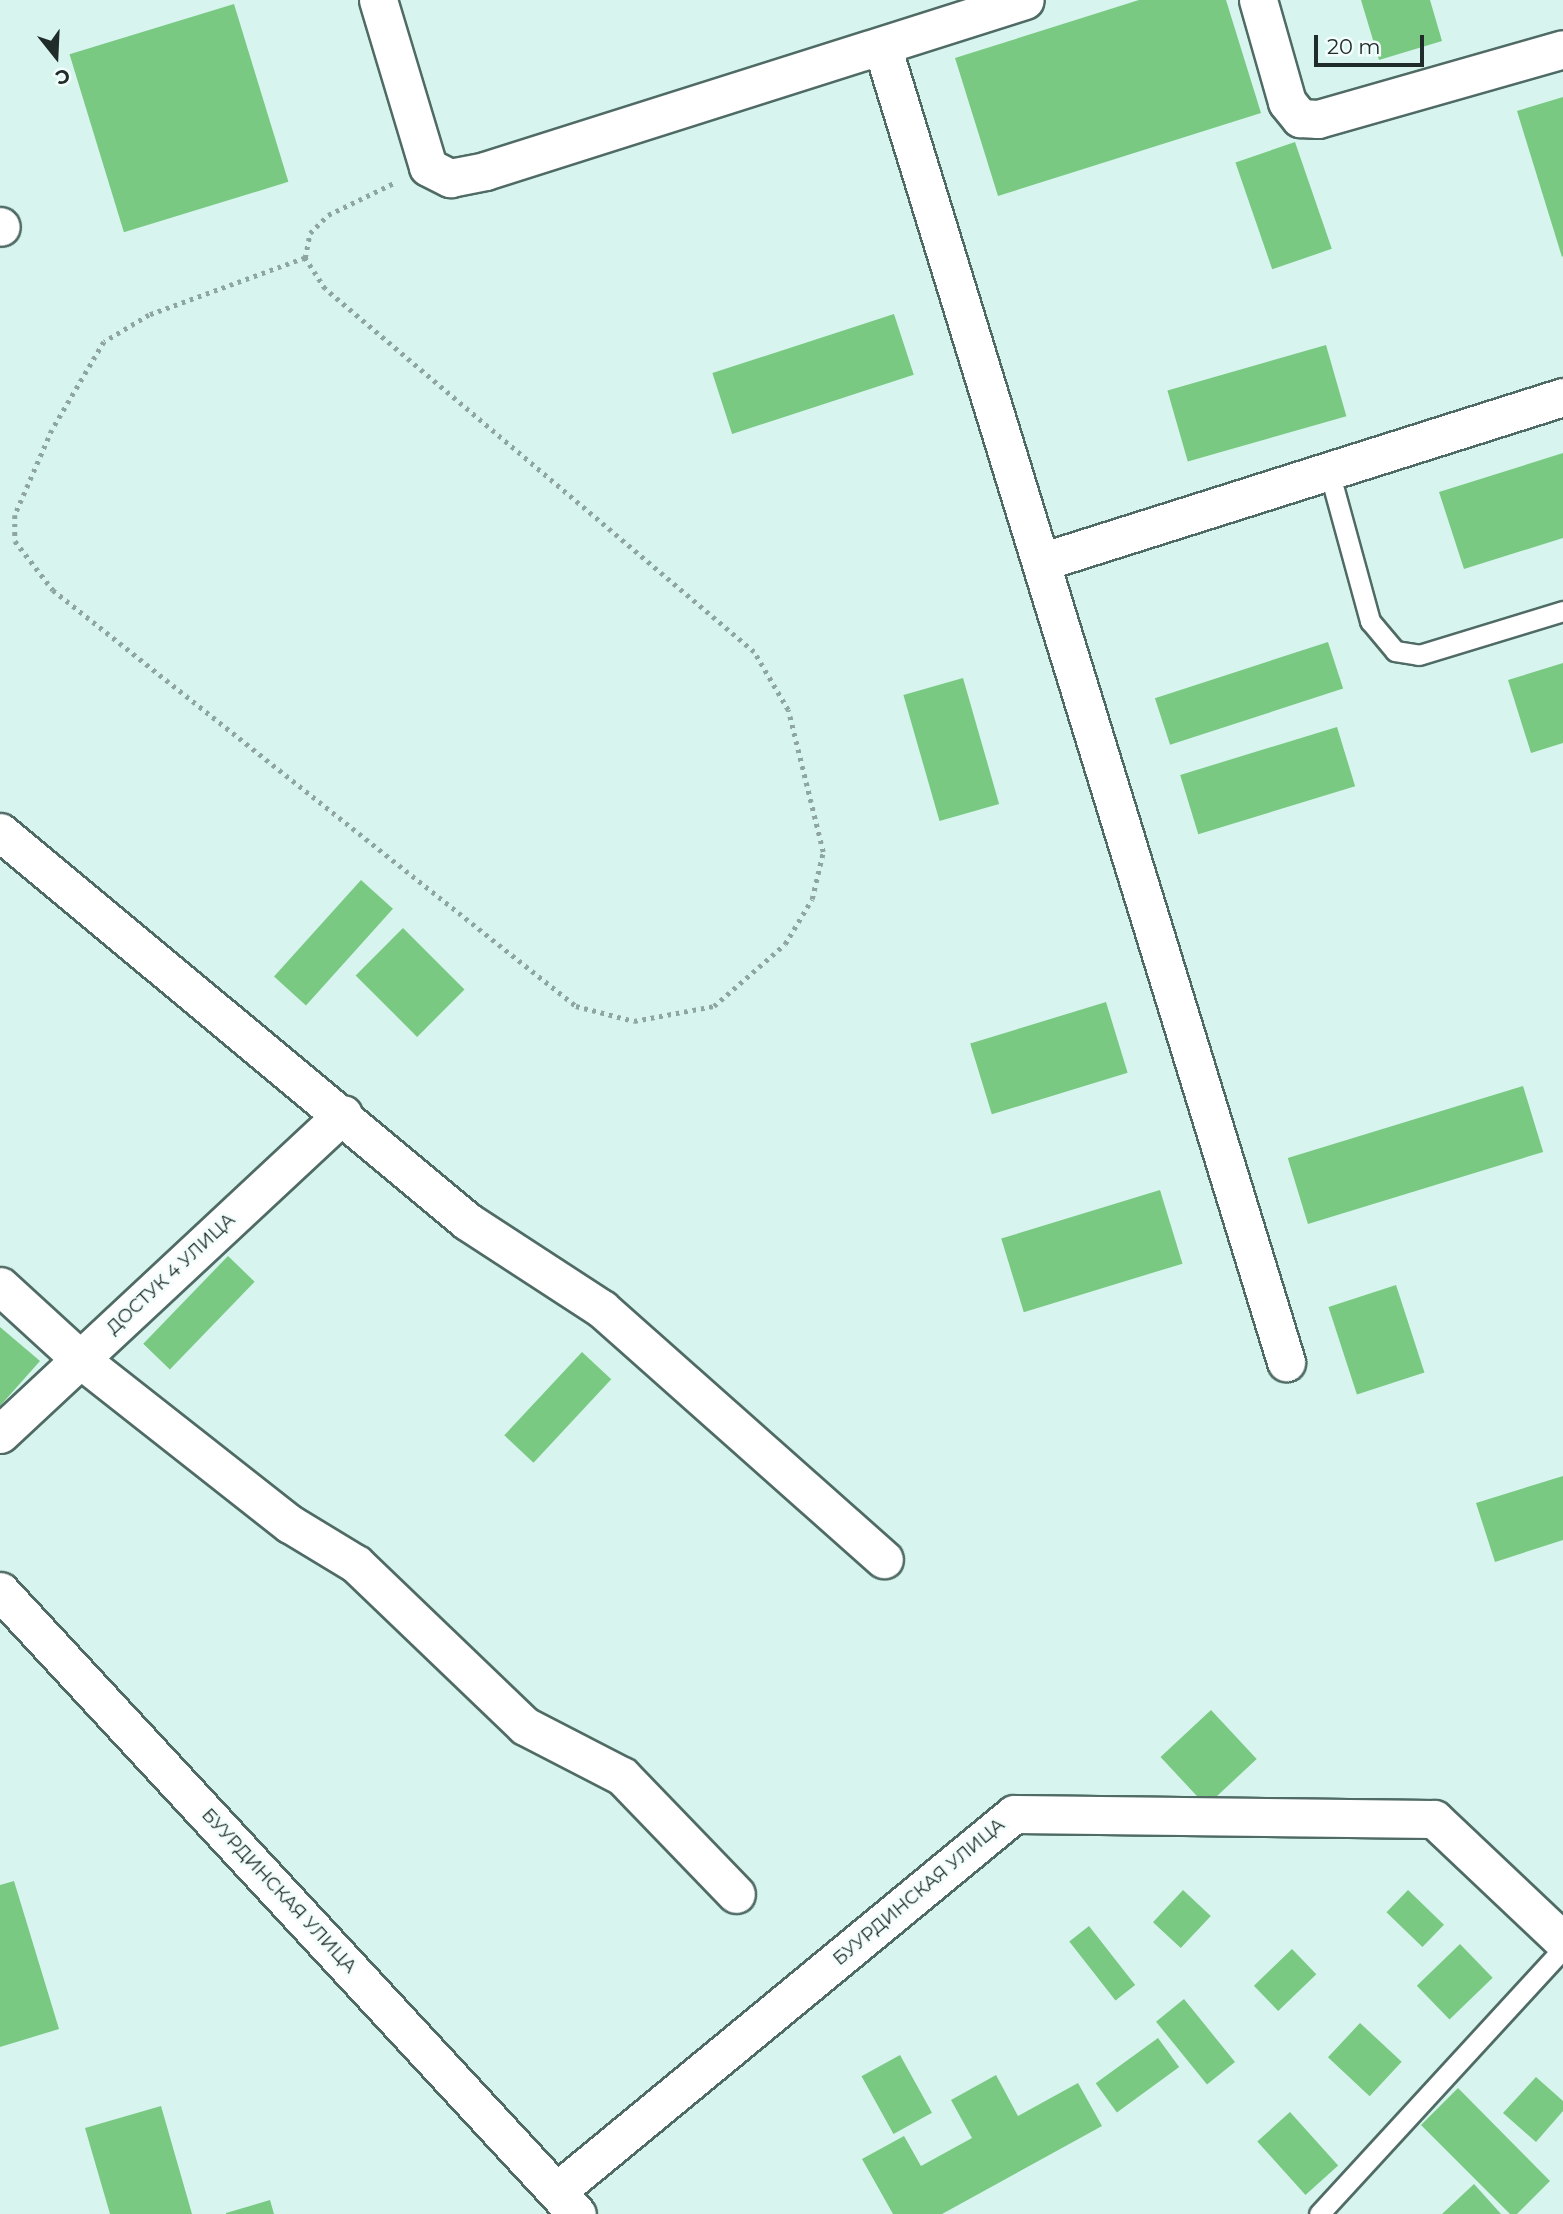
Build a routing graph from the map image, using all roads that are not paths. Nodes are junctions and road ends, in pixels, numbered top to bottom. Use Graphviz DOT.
graph roads {
  1 [pos="378,0"];
  2 [pos="1025,0"];
  3 [pos="1258,0"];
  4 [pos="882,46"];
  5 [pos="1563,49"];
  6 [pos="1563,397"];
  7 [pos="1329,471"];
  8 [pos="1041,562"];
  9 [pos="1563,611"];
  10 [pos="0,832"];
  11 [pos="343,1114"];
  12 [pos="0,1286"];
  13 [pos="80,1359"];
  14 [pos="1286,1362"];
  15 [pos="0,1434"];
  16 [pos="884,1559"];
  17 [pos="0,1591"];
  18 [pos="736,1894"];
  19 [pos="1563,1941"];
  20 [pos="1563,1949"];
  21 [pos="567,2203"];
  22 [pos="1319,2214"];
  1 -- 4 [label="street"];
  2 -- 4 [label="street"];
  3 -- 5 [label="street"];
  4 -- 8 [label="street"];
  6 -- 7 [label="street"];
  7 -- 8 [label="street"];
  7 -- 9 [label="lane"];
  8 -- 14 [label="street"];
  10 -- 11 [label="street"];
  11 -- 13 [label="street, ДОСТУК 4 УЛИЦА"];
  11 -- 16 [label="street"];
  12 -- 13 [label="street"];
  13 -- 15 [label="street, ДОСТУК 4 УЛИЦА"];
  13 -- 18 [label="street"];
  17 -- 21 [label="street, БУУРДИНСКАЯ УЛИЦА"];
  19 -- 21 [label="street, БУУРДИНСКАЯ УЛИЦА"];
  20 -- 22 [label="lane"];
}
